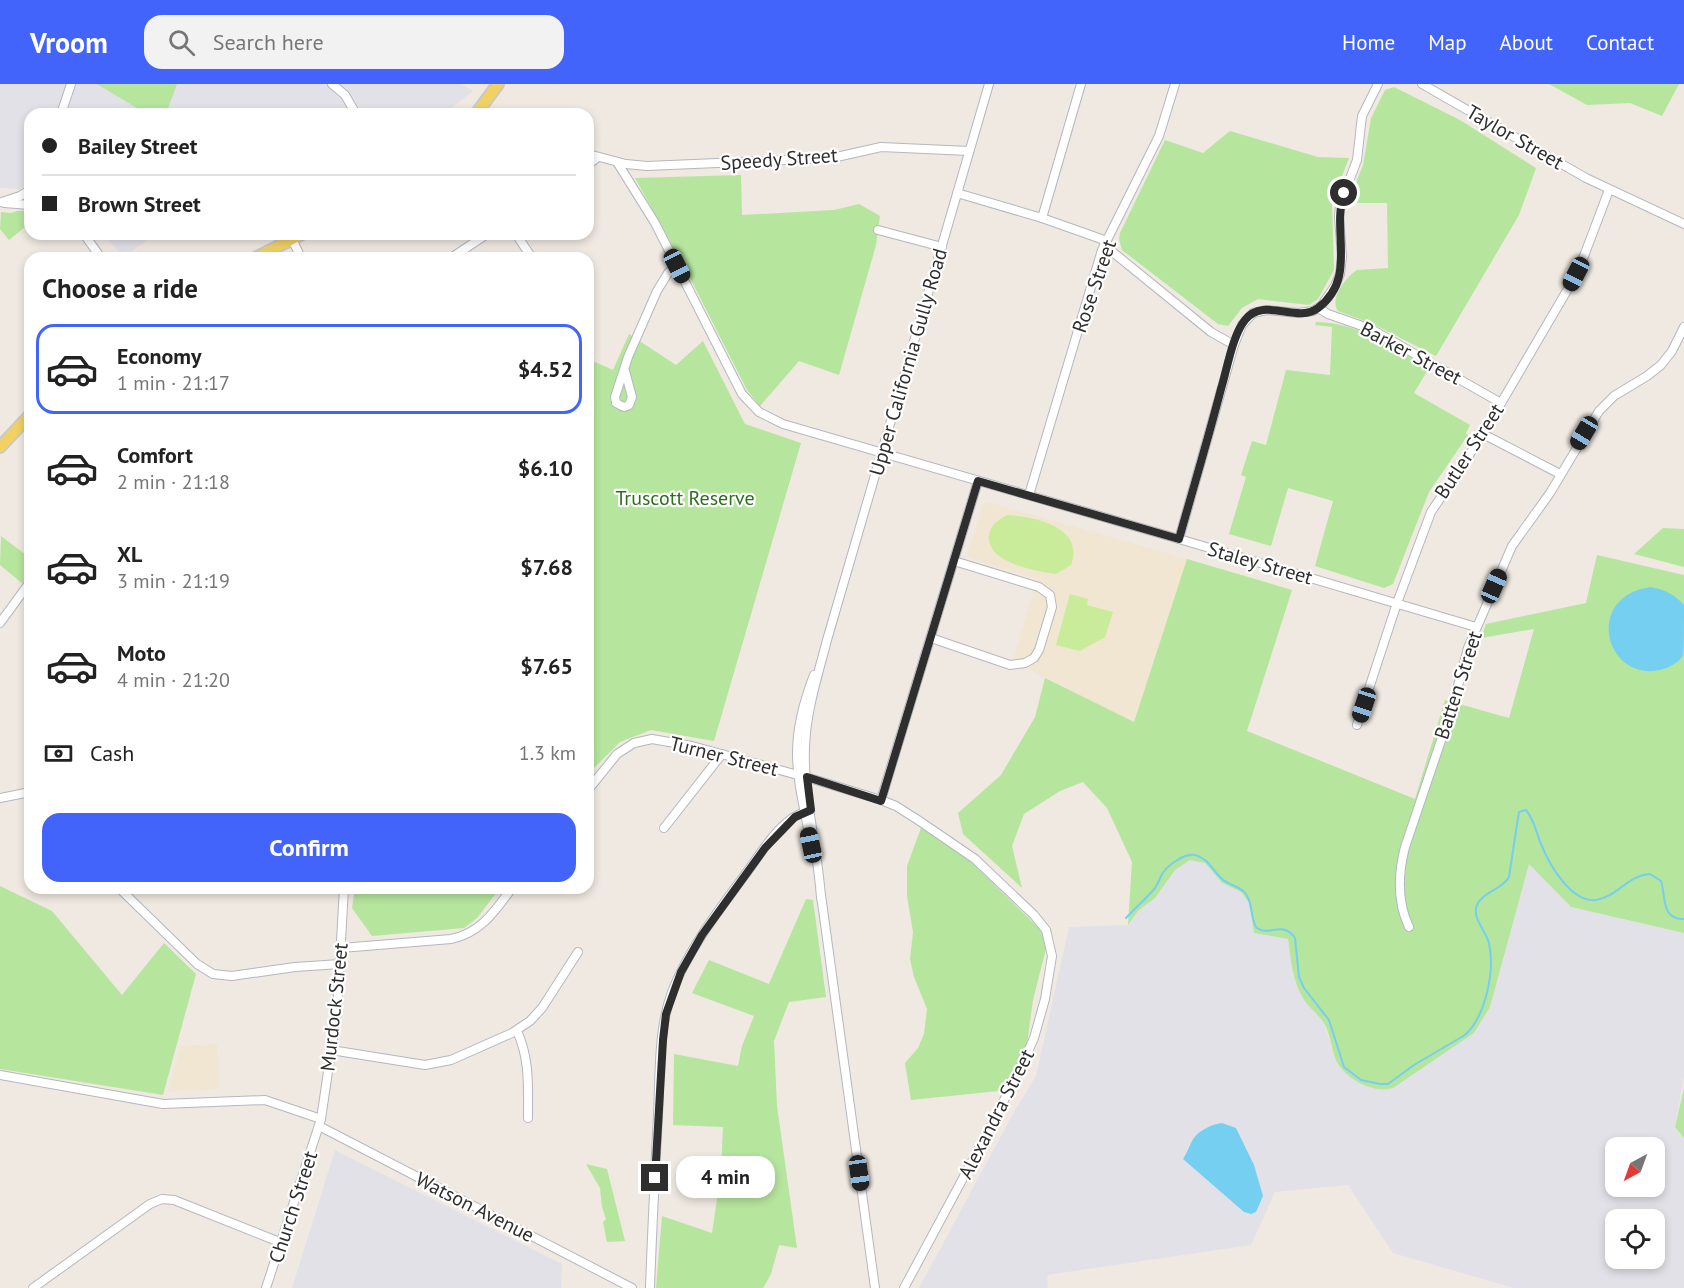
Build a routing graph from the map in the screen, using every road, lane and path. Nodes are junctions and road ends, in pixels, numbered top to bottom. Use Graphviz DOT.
graph roads {
  1 [pos="71,84"];
  2 [pos="332,84"];
  3 [pos="498,84"];
  4 [pos="990,84"];
  5 [pos="1081,84"];
  6 [pos="1175,84"];
  7 [pos="1378,84"];
  8 [pos="1422,84"];
  9 [pos="64,108"];
  10 [pos="353,108"];
  11 [pos="483,108"];
  12 [pos="969,151"];
  13 [pos="594,156"];
  14 [pos="597,157"];
  15 [pos="594,160"];
  16 [pos="618,162"];
  17 [pos="1609,190"];
  18 [pos="957,193"];
  19 [pos="24,194"];
  20 [pos="1,202"];
  21 [pos="24,204"];
  22 [pos="1042,218"];
  23 [pos="1684,224"];
  24 [pos="878,230"];
  25 [pos="291,240"];
  26 [pos="478,240"];
  27 [pos="1105,243"];
  28 [pos="942,247"];
  29 [pos="267,252"];
  30 [pos="460,252"];
  31 [pos="677,266"];
  32 [pos="1318,308"];
  33 [pos="1684,327"];
  34 [pos="1234,345"];
  35 [pos="625,371"];
  36 [pos="1501,403"];
  37 [pos="24,421"];
  38 [pos="1484,434"];
  39 [pos="0,447"];
  40 [pos="881,453"];
  41 [pos="1560,474"];
  42 [pos="978,481"];
  43 [pos="1029,495"];
  44 [pos="1179,539"];
  45 [pos="954,561"];
  46 [pos="24,590"];
  47 [pos="1397,603"];
  48 [pos="0,623"];
  49 [pos="1476,627"];
  50 [pos="932,638"];
  51 [pos="827,640"];
  52 [pos="1357,725"];
  53 [pos="722,754"];
  54 [pos="797,775"];
  55 [pos="807,777"];
  56 [pos="594,783"];
  57 [pos="24,793"];
  58 [pos="0,798"];
  59 [pos="881,801"];
  60 [pos="807,811"];
  61 [pos="664,828"];
  62 [pos="125,894"];
  63 [pos="344,894"];
  64 [pos="507,894"];
  65 [pos="1409,927"];
  66 [pos="1046,930"];
  67 [pos="341,948"];
  68 [pos="578,952"];
  69 [pos="340,964"];
  70 [pos="517,1031"];
  71 [pos="331,1050"];
  72 [pos="0,1075"];
  73 [pos="528,1118"];
  74 [pos="320,1123"];
  75 [pos="282,1243"];
  76 [pos="33,1288"];
  77 [pos="266,1288"];
  78 [pos="632,1288"];
  79 [pos="650,1288"];
  80 [pos="875,1288"];
  81 [pos="904,1288"];
  1 -- 9 [label="street"];
  2 -- 10 [label="street"];
  3 -- 11 [label="main road"];
  4 -- 12 [label="street, Upper California Gully Road"];
  5 -- 22 [label="street"];
  6 -- 27 [label="street, Rose Street"];
  7 -- 32 [label="street"];
  8 -- 17 [label="street, Taylor Street"];
  12 -- 16 [label="street, Speedy Street"];
  12 -- 18 [label="street, Upper California Gully Road"];
  13 -- 14 [label="street, Speedy Street"];
  14 -- 15 [label="street"];
  14 -- 16 [label="street, Speedy Street"];
  16 -- 31 [label="street, Staley Street"];
  17 -- 23 [label="street, Taylor Street"];
  17 -- 36 [label="street, Butler Street"];
  18 -- 22 [label="street"];
  18 -- 28 [label="street, Upper California Gully Road"];
  19 -- 20 [label="street"];
  20 -- 21 [label="street"];
  22 -- 27 [label="street"];
  24 -- 28 [label="street"];
  25 -- 29 [label="main road"];
  26 -- 30 [label="street"];
  27 -- 34 [label="street"];
  27 -- 43 [label="street, Rose Street"];
  28 -- 40 [label="street, Upper California Gully Road"];
  31 -- 35 [label="street"];
  31 -- 40 [label="street, Staley Street"];
  32 -- 34 [label="street"];
  32 -- 36 [label="street, Barker Street"];
  33 -- 41 [label="street, Batten Street"];
  34 -- 44 [label="street"];
  36 -- 38 [label="street, Butler Street"];
  37 -- 39 [label="main road"];
  38 -- 41 [label="street"];
  38 -- 47 [label="street, Butler Street"];
  40 -- 42 [label="street, Staley Street"];
  40 -- 51 [label="street, Upper California Gully Road"];
  41 -- 49 [label="street, Batten Street"];
  42 -- 43 [label="street, Staley Street"];
  42 -- 45 [label="street"];
  43 -- 44 [label="street, Staley Street"];
  44 -- 47 [label="street, Staley Street"];
  45 -- 50 [label="street"];
  45 -- 50 [label="street"];
  46 -- 48 [label="street"];
  47 -- 49 [label="street, Staley Street"];
  47 -- 52 [label="street, Butler Street"];
  49 -- 65 [label="street, Batten Street"];
  50 -- 59 [label="street"];
  51 -- 54 [label="street, Upper California Gully Road"];
  51 -- 55 [label="street, Upper California Gully Road"];
  53 -- 54 [label="street, Turner Street"];
  53 -- 56 [label="street, Turner Street"];
  53 -- 61 [label="street"];
  54 -- 55 [label="street, Turner Street"];
  54 -- 60 [label="street, Upper California Gully Road"];
  55 -- 59 [label="street, Turner Street"];
  55 -- 60 [label="street, Upper California Gully Road"];
  57 -- 58 [label="street"];
  59 -- 66 [label="street, Turner Street"];
  60 -- 79 [label="street"];
  60 -- 80 [label="street, Upper California Gully Road"];
  62 -- 69 [label="street"];
  63 -- 67 [label="street, Murdock Street"];
  64 -- 67 [label="street"];
  66 -- 81 [label="street, Alexandra Street"];
  67 -- 69 [label="street, Murdock Street"];
  68 -- 70 [label="street"];
  69 -- 71 [label="street, Murdock Street"];
  70 -- 71 [label="street"];
  70 -- 73 [label="street"];
  71 -- 74 [label="street, Murdock Street"];
  72 -- 74 [label="street, Watson Avenue"];
  74 -- 75 [label="street, Church Street"];
  74 -- 78 [label="street, Watson Avenue"];
  75 -- 76 [label="street"];
  75 -- 77 [label="street, Church Street"];
}
